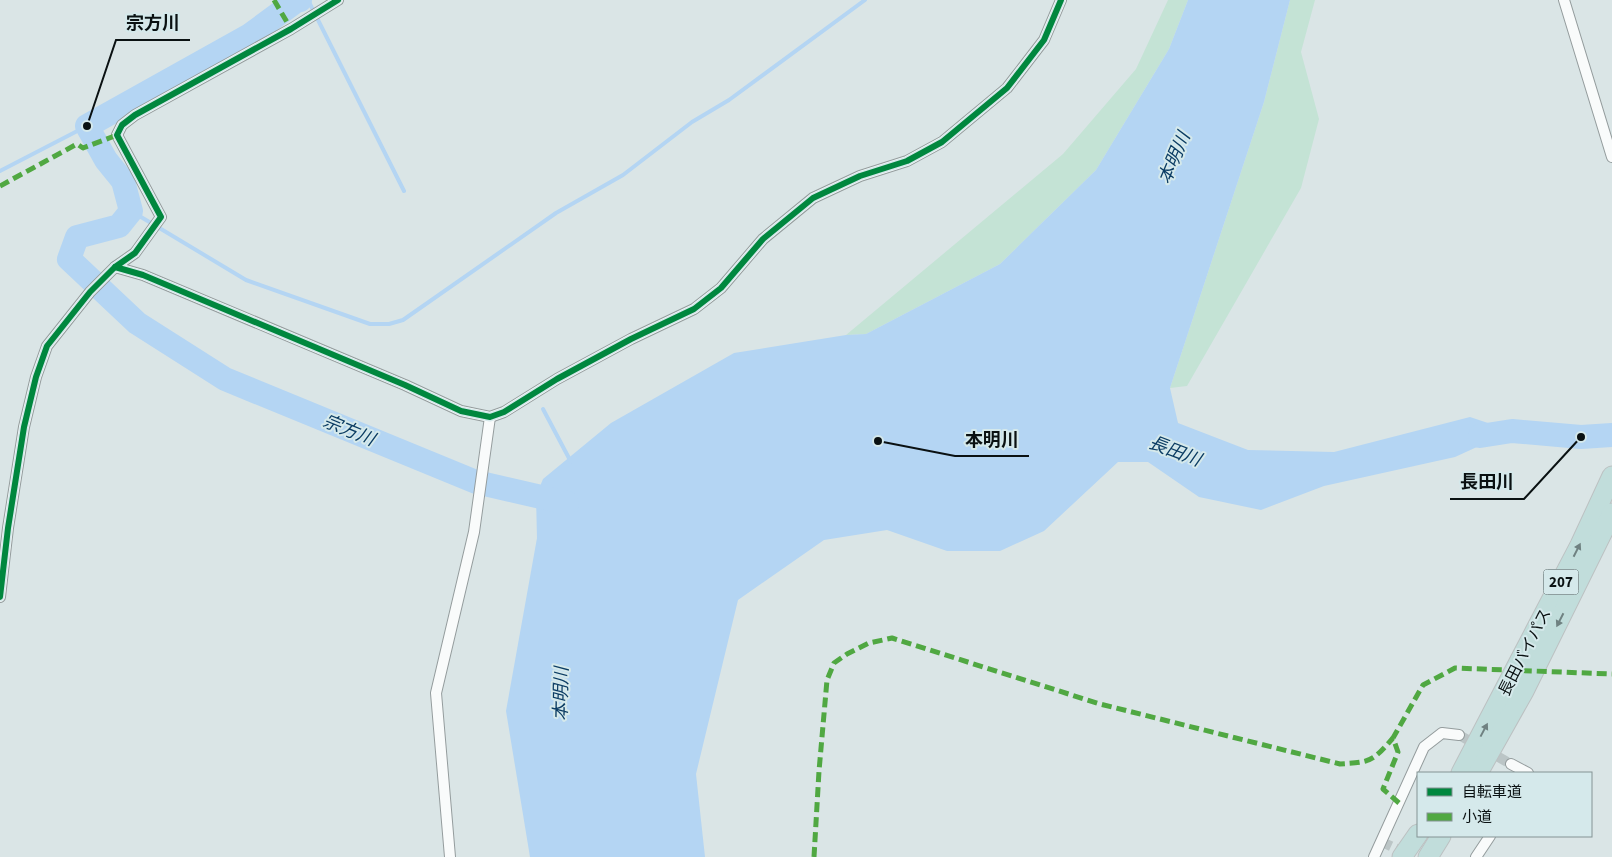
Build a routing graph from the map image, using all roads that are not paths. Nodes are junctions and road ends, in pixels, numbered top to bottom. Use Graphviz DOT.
graph roads {
  1 [pos="338,0"];
  2 [pos="1061,0"];
  3 [pos="1564,0"];
  4 [pos="1612,157"];
  5 [pos="115,267"];
  6 [pos="490,417"];
  7 [pos="1612,476"];
  8 [pos="1612,513"];
  9 [pos="0,597"];
  10 [pos="1515,689"];
  11 [pos="1459,735"];
  12 [pos="1512,764"];
  13 [pos="1462,772"];
  14 [pos="1478,772"];
  15 [pos="1526,772"];
  16 [pos="1417,835"];
  17 [pos="1427,837"];
  18 [pos="1440,837"];
  19 [pos="1450,837"];
  20 [pos="1489,837"];
  21 [pos="450,857"];
  22 [pos="1374,857"];
  23 [pos="1402,857"];
  24 [pos="1416,857"];
  25 [pos="1428,857"];
  26 [pos="1441,857"];
  27 [pos="1476,857"];
  1 -- 5 [label="street"];
  2 -- 6 [label="street"];
  3 -- 4 [label="street"];
  5 -- 6 [label="street"];
  5 -- 9 [label="street"];
  6 -- 21 [label="street"];
  10 -- 7 [label="highway, 長田バイパス / 207, one-way"];
  8 -- 10 [label="highway, 長田バイパス / 207, one-way"];
  13 -- 10 [label="highway, 長田バイパス / 207, one-way"];
  10 -- 14 [label="highway, 長田バイパス / 207"];
  11 -- 22 [label="street"];
  12 -- 15 [label="street"];
  16 -- 23 [label="highway"];
  17 -- 24 [label="highway"];
  18 -- 25 [label="highway"];
  19 -- 26 [label="highway"];
  20 -- 27 [label="street"];
}
